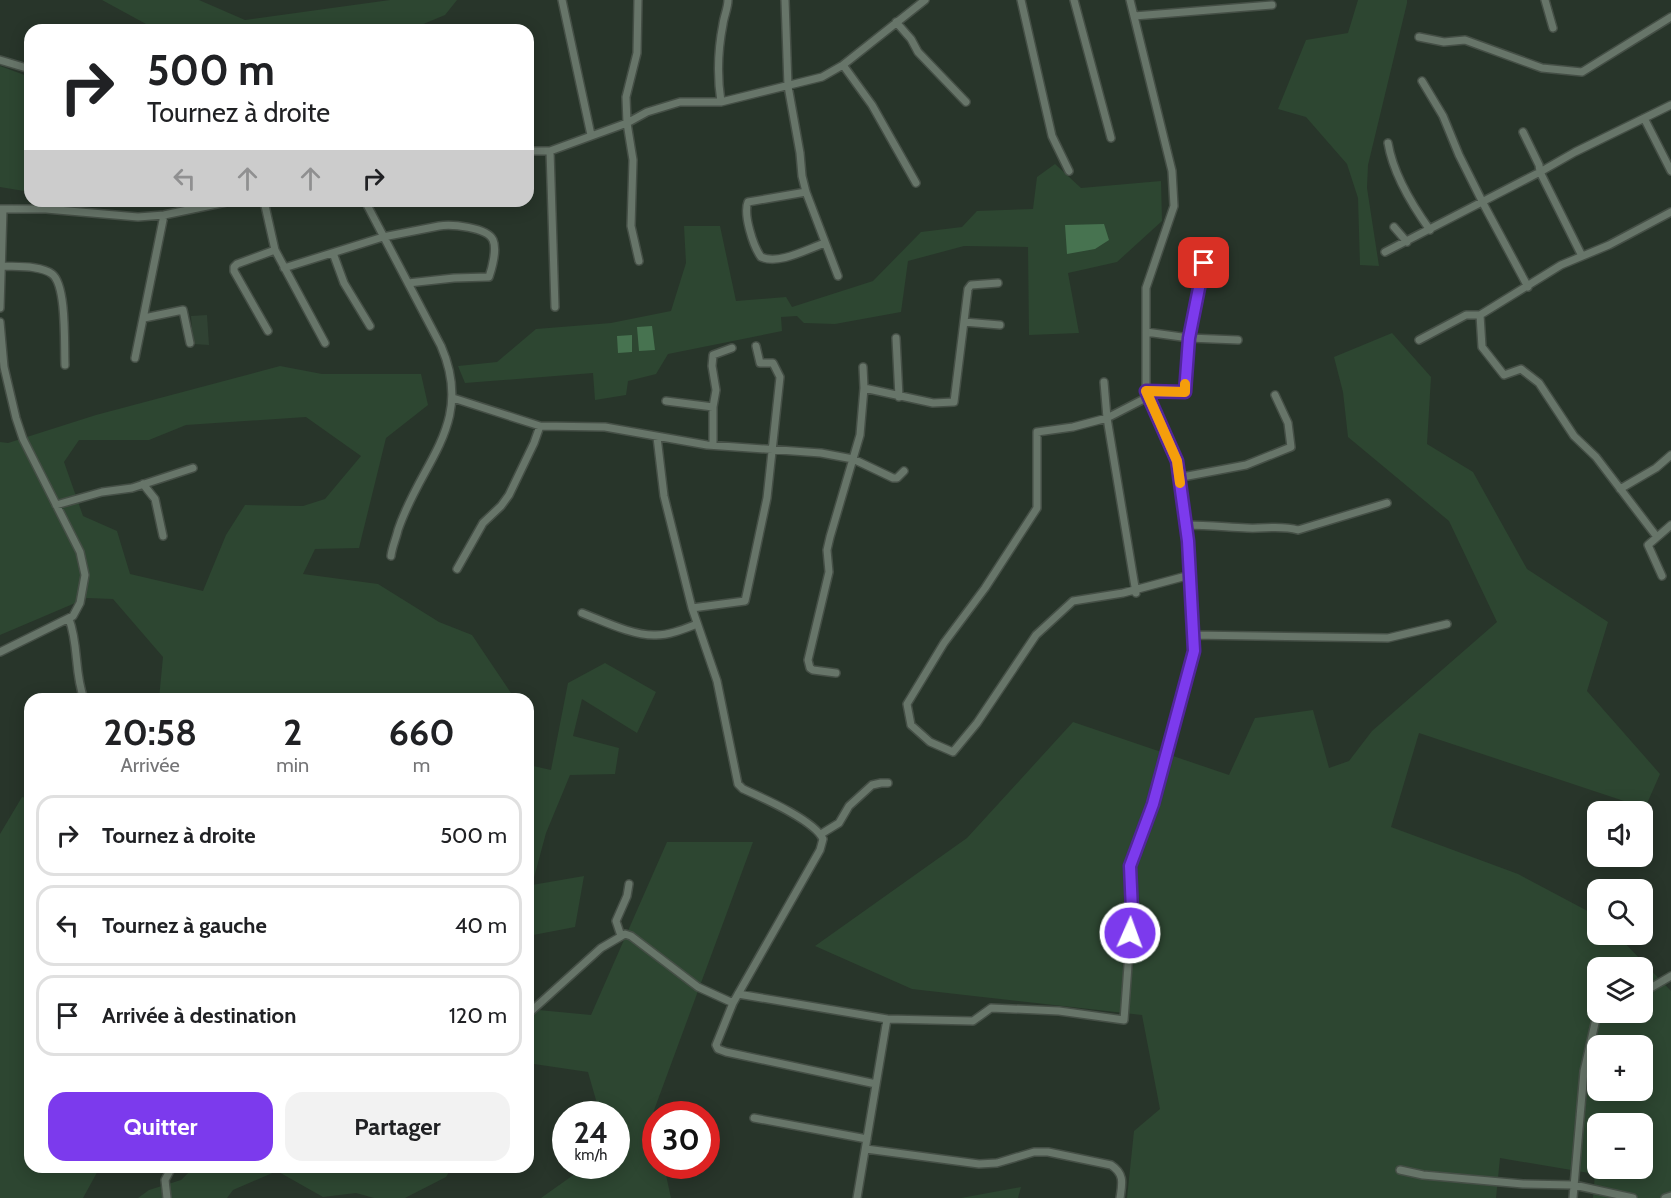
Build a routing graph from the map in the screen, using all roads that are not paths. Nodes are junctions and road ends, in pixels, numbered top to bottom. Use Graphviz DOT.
graph roads {
  1 [pos="562,0"];
  2 [pos="638,0"];
  3 [pos="728,0"];
  4 [pos="785,0"];
  5 [pos="925,0"];
  6 [pos="1021,0"];
  7 [pos="1074,0"];
  8 [pos="1130,0"];
  9 [pos="1545,0"];
  10 [pos="1272,5"];
  11 [pos="1134,16"];
  12 [pos="1671,18"];
  13 [pos="896,22"];
  14 [pos="1553,28"];
  15 [pos="1419,37"];
  16 [pos="0,60"];
  17 [pos="843,64"];
  18 [pos="24,67"];
  19 [pos="1422,81"];
  20 [pos="788,86"];
  21 [pos="721,102"];
  22 [pos="966,102"];
  23 [pos="1671,105"];
  24 [pos="1644,118"];
  25 [pos="627,123"];
  26 [pos="1523,132"];
  27 [pos="591,135"];
  28 [pos="1111,138"];
  29 [pos="1388,143"];
  30 [pos="534,151"];
  31 [pos="550,151"];
  32 [pos="1069,171"];
  33 [pos="1671,171"];
  34 [pos="1540,172"];
  35 [pos="916,183"];
  36 [pos="806,192"];
  37 [pos="1483,203"];
  38 [pos="194,207"];
  39 [pos="265,207"];
  40 [pos="368,207"];
  41 [pos="2,209"];
  42 [pos="1671,212"];
  43 [pos="164,215"];
  44 [pos="1394,227"];
  45 [pos="1430,230"];
  46 [pos="383,237"];
  47 [pos="1407,242"];
  48 [pos="825,243"];
  49 [pos="1208,244"];
  50 [pos="275,250"];
  51 [pos="1385,252"];
  52 [pos="333,253"];
  53 [pos="1582,256"];
  54 [pos="639,261"];
  55 [pos="1,266"];
  56 [pos="284,268"];
  57 [pos="838,276"];
  58 [pos="408,283"];
  59 [pos="998,283"];
  60 [pos="1528,286"];
  61 [pos="0,308"];
  62 [pos="555,308"];
  63 [pos="1480,315"];
  64 [pos="144,318"];
  65 [pos="0,322"];
  66 [pos="964,322"];
  67 [pos="1000,325"];
  68 [pos="370,326"];
  69 [pos="268,332"];
  70 [pos="1146,332"];
  71 [pos="896,338"];
  72 [pos="1189,338"];
  73 [pos="1238,340"];
  74 [pos="1419,340"];
  75 [pos="190,343"];
  76 [pos="325,343"];
  77 [pos="756,346"];
  78 [pos="732,348"];
  79 [pos="135,358"];
  80 [pos="65,365"];
  81 [pos="863,367"];
  82 [pos="1104,382"];
  83 [pos="864,388"];
  84 [pos="1145,395"];
  85 [pos="1275,395"];
  86 [pos="899,397"];
  87 [pos="453,398"];
  88 [pos="666,401"];
  89 [pos="713,407"];
  90 [pos="1107,418"];
  91 [pos="540,426"];
  92 [pos="657,437"];
  93 [pos="713,445"];
  94 [pos="774,449"];
  95 [pos="1671,455"];
  96 [pos="854,459"];
  97 [pos="193,468"];
  98 [pos="904,471"];
  99 [pos="1178,478"];
  100 [pos="143,484"];
  101 [pos="1620,489"];
  102 [pos="1387,503"];
  103 [pos="56,504"];
  104 [pos="1186,525"];
  105 [pos="1671,525"];
  106 [pos="163,536"];
  107 [pos="1657,537"];
  108 [pos="391,556"];
  109 [pos="457,569"];
  110 [pos="1190,575"];
  111 [pos="1662,576"];
  112 [pos="1135,591"];
  113 [pos="692,608"];
  114 [pos="582,613"];
  115 [pos="69,619"];
  116 [pos="697,624"];
  117 [pos="1447,624"];
  118 [pos="1192,635"];
  119 [pos="0,652"];
  120 [pos="836,673"];
  121 [pos="82,693"];
  122 [pos="888,783"];
  123 [pos="821,834"];
  124 [pos="629,884"];
  125 [pos="621,936"];
  126 [pos="1671,976"];
  127 [pos="1653,987"];
  128 [pos="738,994"];
  129 [pos="733,1003"];
  130 [pos="534,1009"];
  131 [pos="887,1019"];
  132 [pos="1595,1023"];
  133 [pos="876,1084"];
  134 [pos="754,1118"];
  135 [pos="867,1139"];
  136 [pos="866,1149"];
  137 [pos="1400,1170"];
  138 [pos="169,1173"];
  139 [pos="1574,1185"];
  140 [pos="1671,1196"];
  141 [pos="166,1198"];
  142 [pos="857,1198"];
  143 [pos="1120,1198"];
  144 [pos="1573,1198"];
  145 [pos="1633,1198"];
  146 [pos="1665,1198"];
  1 -- 27 [label="street"];
  2 -- 25 [label="street"];
  3 -- 21 [label="street"];
  4 -- 20 [label="street"];
  5 -- 13 [label="street"];
  6 -- 32 [label="street"];
  7 -- 28 [label="street"];
  8 -- 11 [label="street"];
  9 -- 14 [label="street"];
  10 -- 11 [label="street"];
  11 -- 70 [label="street"];
  12 -- 15 [label="street"];
  13 -- 17 [label="street"];
  13 -- 22 [label="street"];
  16 -- 18 [label="street"];
  17 -- 20 [label="street"];
  17 -- 35 [label="street"];
  19 -- 37 [label="street"];
  20 -- 21 [label="street"];
  20 -- 36 [label="street"];
  21 -- 25 [label="street"];
  23 -- 24 [label="street"];
  24 -- 33 [label="street"];
  24 -- 34 [label="street"];
  25 -- 27 [label="street"];
  25 -- 54 [label="street"];
  26 -- 34 [label="street"];
  27 -- 31 [label="street"];
  29 -- 45 [label="street"];
  30 -- 31 [label="street"];
  31 -- 62 [label="street"];
  34 -- 37 [label="street"];
  34 -- 53 [label="street"];
  36 -- 48 [label="street"];
  36 -- 48 [label="street"];
  37 -- 45 [label="street"];
  37 -- 60 [label="street"];
  38 -- 43 [label="street"];
  39 -- 50 [label="street"];
  40 -- 46 [label="street"];
  41 -- 43 [label="street"];
  41 -- 55 [label="street"];
  42 -- 53 [label="street"];
  43 -- 64 [label="street"];
  44 -- 47 [label="street"];
  45 -- 47 [label="street"];
  46 -- 52 [label="street"];
  46 -- 58 [label="street"];
  46 -- 58 [label="street"];
  47 -- 51 [label="street"];
  48 -- 57 [label="street"];
  49 -- 72 [label="street"];
  50 -- 56 [label="street"];
  50 -- 69 [label="street"];
  52 -- 56 [label="street"];
  52 -- 68 [label="street"];
  53 -- 60 [label="street"];
  55 -- 61 [label="street"];
  55 -- 80 [label="street"];
  56 -- 76 [label="street"];
  58 -- 87 [label="street"];
  59 -- 66 [label="street"];
  60 -- 63 [label="street"];
  63 -- 74 [label="street"];
  63 -- 101 [label="street"];
  64 -- 75 [label="street"];
  64 -- 79 [label="street"];
  65 -- 103 [label="street"];
  66 -- 67 [label="street"];
  66 -- 86 [label="street"];
  70 -- 72 [label="street"];
  70 -- 84 [label="street"];
  71 -- 86 [label="street"];
  72 -- 73 [label="street"];
  72 -- 84 [label="street"];
  77 -- 94 [label="street"];
  78 -- 89 [label="street"];
  81 -- 83 [label="street"];
  82 -- 90 [label="street"];
  83 -- 86 [label="street"];
  83 -- 96 [label="street"];
  84 -- 90 [label="street"];
  84 -- 99 [label="street"];
  85 -- 99 [label="street"];
  87 -- 91 [label="street"];
  87 -- 108 [label="street"];
  88 -- 89 [label="street"];
  89 -- 93 [label="street"];
  90 -- 112 [label="street"];
  90 -- 112 [label="street"];
  91 -- 92 [label="street"];
  91 -- 109 [label="street"];
  92 -- 93 [label="street"];
  92 -- 113 [label="street"];
  93 -- 94 [label="street"];
  94 -- 96 [label="street"];
  94 -- 113 [label="street"];
  95 -- 101 [label="street"];
  96 -- 98 [label="street"];
  96 -- 120 [label="street"];
  97 -- 100 [label="street"];
  99 -- 104 [label="street"];
  100 -- 103 [label="street"];
  100 -- 106 [label="street"];
  101 -- 107 [label="street"];
  102 -- 104 [label="street"];
  103 -- 115 [label="street"];
  104 -- 110 [label="street"];
  105 -- 107 [label="street"];
  107 -- 111 [label="street"];
  110 -- 112 [label="street"];
  110 -- 118 [label="street"];
  113 -- 116 [label="street"];
  114 -- 116 [label="street"];
  115 -- 119 [label="street"];
  115 -- 121 [label="street"];
  116 -- 123 [label="street"];
  117 -- 118 [label="street"];
  118 -- 131 [label="street"];
  122 -- 123 [label="street"];
  123 -- 128 [label="street"];
  124 -- 125 [label="street"];
  125 -- 129 [label="street"];
  125 -- 130 [label="street"];
  126 -- 127 [label="street"];
  128 -- 129 [label="street"];
  128 -- 131 [label="street"];
  129 -- 133 [label="street"];
  131 -- 133 [label="street"];
  132 -- 139 [label="street"];
  133 -- 135 [label="street"];
  134 -- 135 [label="street"];
  135 -- 136 [label="street"];
  136 -- 142 [label="street"];
  136 -- 143 [label="street"];
  137 -- 139 [label="street"];
  138 -- 141 [label="street"];
  139 -- 144 [label="street"];
  139 -- 145 [label="street"];
  140 -- 146 [label="street"];
}
